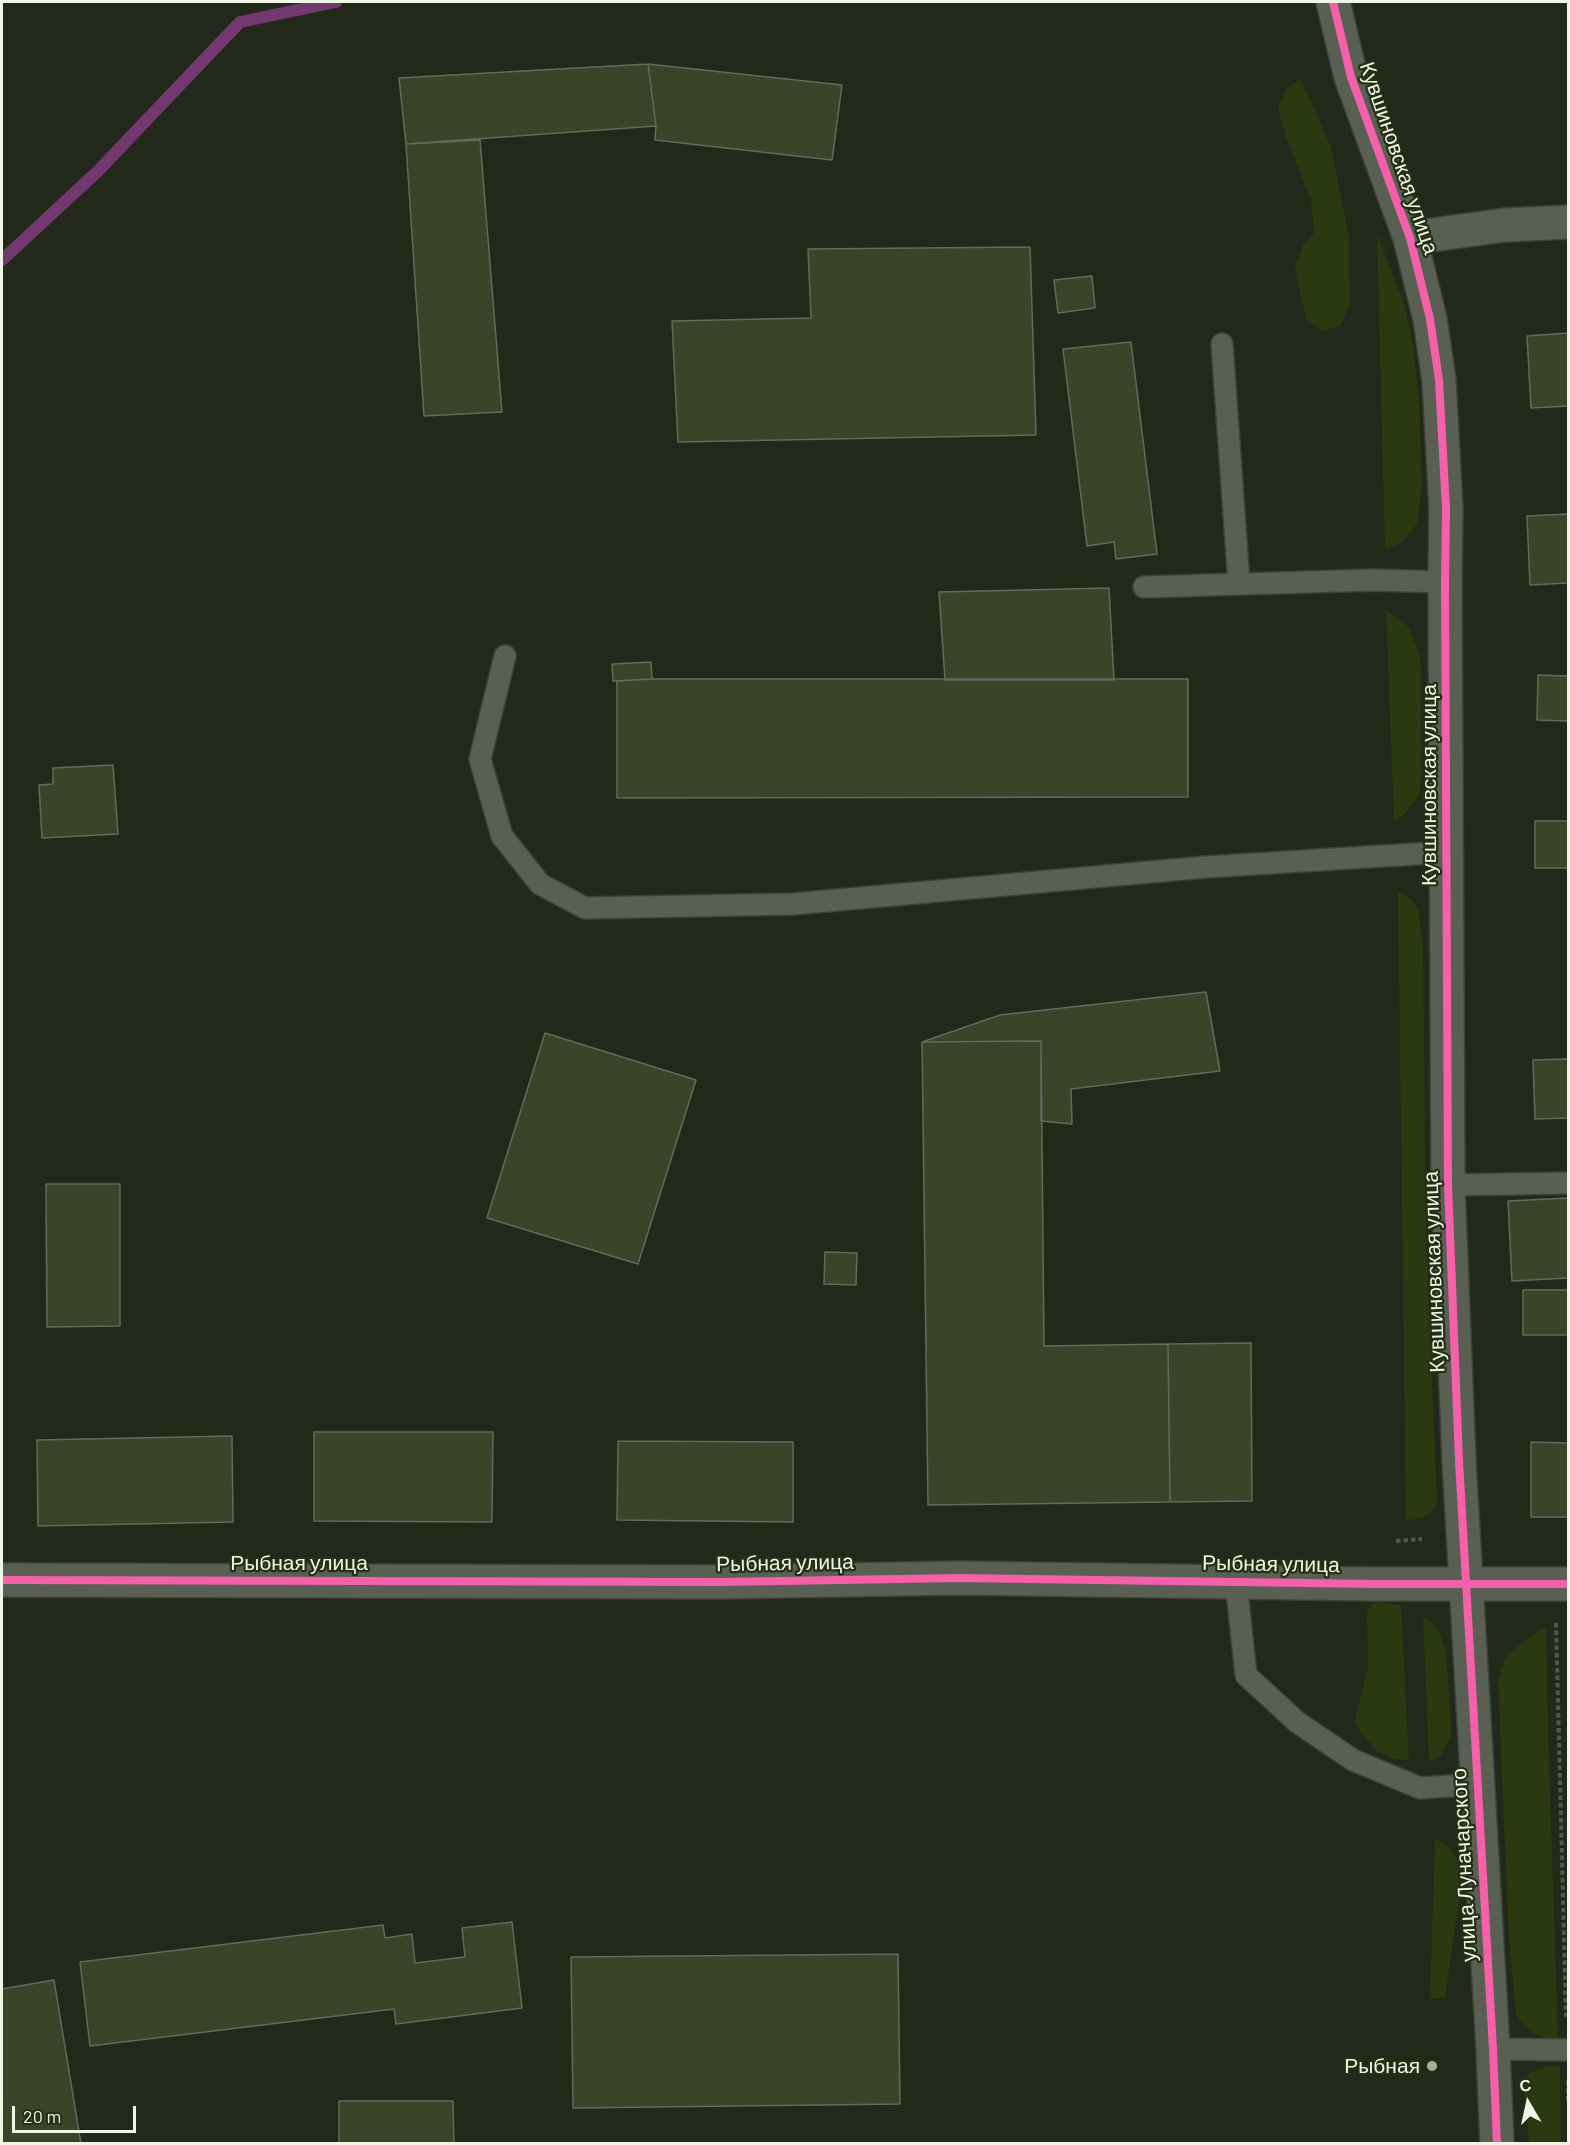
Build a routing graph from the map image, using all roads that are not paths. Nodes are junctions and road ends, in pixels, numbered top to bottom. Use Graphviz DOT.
graph roads {
  1 [pos="1333,2"];
  2 [pos="1569,222"];
  3 [pos="1410,237"];
  4 [pos="1222,344"];
  5 [pos="1445,582"];
  6 [pos="1239,584"];
  7 [pos="1144,587"];
  8 [pos="505,656"];
  9 [pos="1447,852"];
  10 [pos="1569,1183"];
  11 [pos="1448,1185"];
  12 [pos="2,1581"];
  13 [pos="1236,1582"];
  14 [pos="1563,1584"];
  15 [pos="1466,1585"];
  16 [pos="1478,1784"];
  17 [pos="1493,2049"];
  18 [pos="1568,2050"];
  19 [pos="1497,2144"];
  1 -- 3 [label="street, Кувшиновская улица"];
  2 -- 3 [label="street"];
  3 -- 5 [label="street, Кувшиновская улица"];
  4 -- 6 [label="lane"];
  5 -- 6 [label="lane"];
  5 -- 9 [label="street, Кувшиновская улица"];
  6 -- 7 [label="lane"];
  8 -- 9 [label="lane"];
  9 -- 11 [label="street, Кувшиновская улица"];
  10 -- 11 [label="lane"];
  11 -- 15 [label="street, Кувшиновская улица"];
  12 -- 13 [label="street, Рыбная улица"];
  13 -- 15 [label="street, Рыбная улица"];
  13 -- 16 [label="lane"];
  14 -- 15 [label="street, Рыбная улица"];
  15 -- 16 [label="street, улица Луначарского"];
  16 -- 17 [label="street, улица Луначарского"];
  17 -- 18 [label="lane"];
  17 -- 19 [label="street, улица Луначарского"];
}
